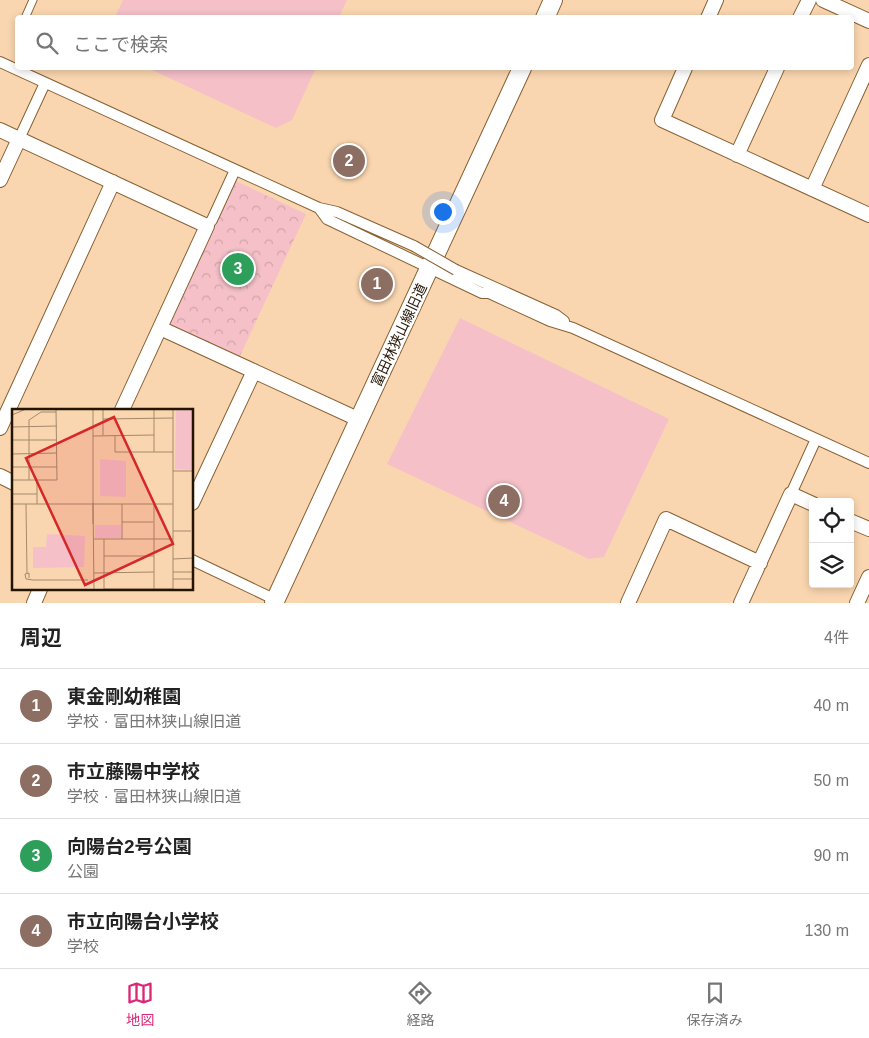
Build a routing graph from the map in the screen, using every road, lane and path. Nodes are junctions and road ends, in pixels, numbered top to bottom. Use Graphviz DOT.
graph roads {
  1 [pos="33,0"];
  2 [pos="553,0"];
  3 [pos="808,0"];
  4 [pos="823,0"];
  5 [pos="27,15"];
  6 [pos="546,15"];
  7 [pos="801,15"];
  8 [pos="869,21"];
  9 [pos="0,62"];
  10 [pos="869,65"];
  11 [pos="15,69"];
  12 [pos="17,70"];
  13 [pos="521,70"];
  14 [pos="685,70"];
  15 [pos="776,70"];
  16 [pos="45,83"];
  17 [pos="0,130"];
  18 [pos="19,139"];
  19 [pos="737,155"];
  20 [pos="235,170"];
  21 [pos="0,180"];
  22 [pos="113,182"];
  23 [pos="812,189"];
  24 [pos="319,208"];
  25 [pos="869,215"];
  26 [pos="207,226"];
  27 [pos="430,267"];
  28 [pos="160,328"];
  29 [pos="573,328"];
  30 [pos="254,371"];
  31 [pos="122,409"];
  32 [pos="360,420"];
  33 [pos="0,428"];
  34 [pos="816,439"];
  35 [pos="869,463"];
  36 [pos="0,476"];
  37 [pos="12,482"];
  38 [pos="791,494"];
  39 [pos="194,499"];
  40 [pos="809,502"];
  41 [pos="854,523"];
  42 [pos="869,529"];
  43 [pos="194,561"];
  44 [pos="760,563"];
  45 [pos="869,577"];
  46 [pos="40,590"];
  47 [pos="275,601"];
  48 [pos="34,603"];
  49 [pos="628,603"];
  50 [pos="741,603"];
  51 [pos="857,603"];
  1 -- 5 [label="lane"];
  2 -- 6 [label="street"];
  3 -- 7 [label="street"];
  4 -- 8 [label="street"];
  9 -- 11 [label="street"];
  10 -- 23 [label="street"];
  12 -- 16 [label="street"];
  13 -- 27 [label="street, 富田林狭山線旧道"];
  14 -- 19 [label="street"];
  15 -- 19 [label="street"];
  16 -- 18 [label="street"];
  16 -- 20 [label="street"];
  17 -- 18 [label="street"];
  18 -- 21 [label="street"];
  18 -- 22 [label="street"];
  19 -- 23 [label="street"];
  20 -- 24 [label="street"];
  20 -- 26 [label="street"];
  22 -- 26 [label="street"];
  22 -- 33 [label="street"];
  23 -- 25 [label="street"];
  24 -- 27 [label="street"];
  24 -- 29 [label="street, bridge"];
  26 -- 28 [label="street"];
  27 -- 29 [label="street"];
  27 -- 32 [label="street, 富田林狭山線旧道"];
  28 -- 30 [label="street"];
  28 -- 31 [label="street"];
  29 -- 34 [label="street"];
  30 -- 32 [label="street"];
  30 -- 39 [label="street"];
  32 -- 47 [label="street, 富田林狭山線旧道"];
  34 -- 35 [label="street"];
  34 -- 38 [label="street"];
  36 -- 37 [label="street"];
  38 -- 40 [label="street"];
  38 -- 44 [label="street"];
  41 -- 42 [label="street"];
  43 -- 47 [label="street"];
  44 -- 49 [label="street"];
  44 -- 50 [label="street"];
  45 -- 51 [label="street"];
  46 -- 48 [label="street"];
}
